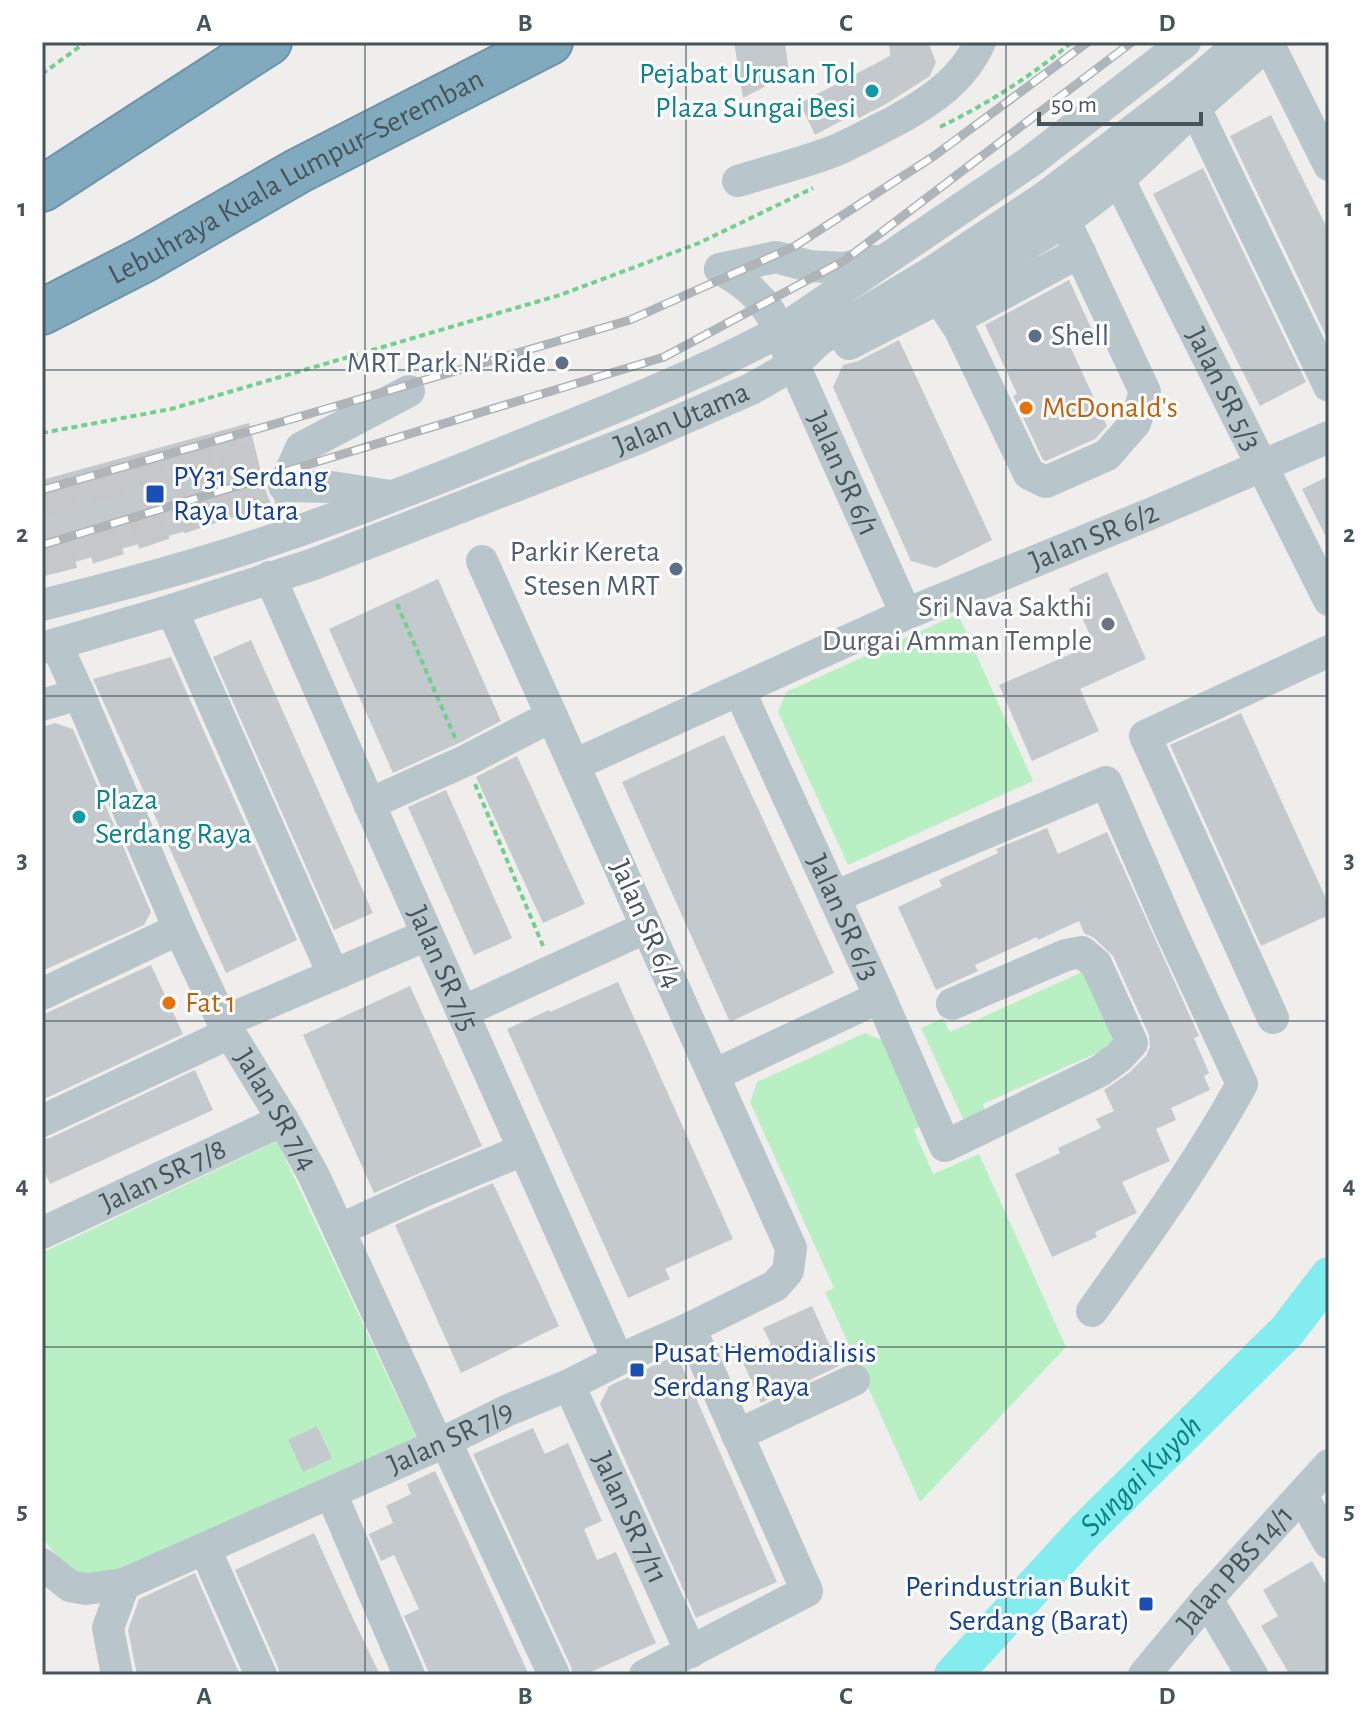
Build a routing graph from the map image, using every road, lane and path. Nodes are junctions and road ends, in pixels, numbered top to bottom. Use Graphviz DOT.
graph roads {
  1 [pos="86,42"];
  2 [pos="269,42"];
  3 [pos="550,42"];
  4 [pos="980,42"];
  5 [pos="1072,42"];
  6 [pos="1185,42"];
  7 [pos="1260,42"];
  8 [pos="42,74"];
  9 [pos="1195,108"];
  10 [pos="938,128"];
  11 [pos="1329,165"];
  12 [pos="1119,180"];
  13 [pos="738,181"];
  14 [pos="825,182"];
  15 [pos="42,189"];
  16 [pos="1065,221"];
  17 [pos="1080,252"];
  18 [pos="885,259"];
  19 [pos="947,309"];
  20 [pos="42,312"];
  21 [pos="779,332"];
  22 [pos="793,365"];
  23 [pos="1329,386"];
  24 [pos="409,391"];
  25 [pos="42,433"];
  26 [pos="1329,437"];
  27 [pos="1263,466"];
  28 [pos="394,497"];
  29 [pos="482,561"];
  30 [pos="270,577"];
  31 [pos="1329,600"];
  32 [pos="42,605"];
  33 [pos="172,610"];
  34 [pos="906,614"];
  35 [pos="49,646"];
  36 [pos="1329,651"];
  37 [pos="739,690"];
  38 [pos="79,694"];
  39 [pos="42,705"];
  40 [pos="552,716"];
  41 [pos="574,765"];
  42 [pos="369,804"];
  43 [pos="834,897"];
  44 [pos="647,927"];
  45 [pos="179,929"];
  46 [pos="427,935"];
  47 [pos="333,974"];
  48 [pos="42,994"];
  49 [pos="880,997"];
  50 [pos="952,1004"];
  51 [pos="462,1012"];
  52 [pos="1273,1018"];
  53 [pos="226,1027"];
  54 [pos="714,1075"];
  55 [pos="283,1120"];
  56 [pos="42,1121"];
  57 [pos="523,1150"];
  58 [pos="339,1230"];
  59 [pos="42,1233"];
  60 [pos="775,1286"];
  61 [pos="1092,1311"];
  62 [pos="690,1328"];
  63 [pos="618,1360"];
  64 [pos="854,1380"];
  65 [pos="569,1385"];
  66 [pos="737,1435"];
  67 [pos="442,1444"];
  68 [pos="1329,1465"];
  69 [pos="331,1493"];
  70 [pos="1302,1496"];
  71 [pos="1329,1543"];
  72 [pos="205,1549"];
  73 [pos="42,1564"];
  74 [pos="124,1584"];
  75 [pos="1207,1599"];
  76 [pos="691,1652"];
  77 [pos="117,1675"];
  78 [pos="261,1675"];
  79 [pos="409,1675"];
  80 [pos="554,1675"];
  81 [pos="645,1675"];
  82 [pos="1144,1675"];
  83 [pos="1252,1675"];
  1 -- 8 [label="path"];
  2 -- 15 [label="highway"];
  3 -- 20 [label="highway, Lebuhraya Kuala Lumpur–Seremban"];
  4 -- 13 [label="street"];
  5 -- 10 [label="path"];
  6 -- 18 [label="street, Jalan Utama"];
  7 -- 9 [label="street"];
  7 -- 11 [label="street"];
  7 -- 22 [label="street, Jalan Utama"];
  9 -- 12 [label="street"];
  9 -- 23 [label="street"];
  12 -- 16 [label="street"];
  12 -- 27 [label="street, Jalan SR 5/3"];
  14 -- 25 [label="path"];
  16 -- 17 [label="street"];
  16 -- 19 [label="street"];
  17 -- 19 [label="street"];
  17 -- 19 [label="street"];
  18 -- 21 [label="street, Jalan Utama"];
  18 -- 21 [label="street, Jalan SR 6/1"];
  19 -- 22 [label="street"];
  21 -- 22 [label="street, Jalan SR 6/1"];
  21 -- 28 [label="street, Jalan Utama"];
  22 -- 30 [label="street, Jalan Utama"];
  22 -- 34 [label="street, Jalan SR 6/1"];
  24 -- 28 [label="street"];
  26 -- 27 [label="street, Jalan SR 6/2"];
  27 -- 31 [label="street, Jalan SR 5/3"];
  27 -- 34 [label="street, Jalan SR 6/2"];
  28 -- 32 [label="street, Jalan Utama"];
  29 -- 40 [label="street, Jalan SR 6/4"];
  30 -- 33 [label="street, Jalan Utama"];
  30 -- 42 [label="street, Jalan SR 7/5"];
  33 -- 35 [label="street, Jalan Utama"];
  33 -- 47 [label="street"];
  34 -- 37 [label="street, Jalan SR 6/2"];
  35 -- 38 [label="street, Jalan SR 7/4"];
  36 -- 52 [label="street"];
  37 -- 41 [label="street, Jalan SR 6/2"];
  37 -- 43 [label="street, Jalan SR 6/3"];
  38 -- 39 [label="street"];
  38 -- 45 [label="street, Jalan SR 7/4"];
  40 -- 41 [label="street, Jalan SR 6/4"];
  40 -- 42 [label="street"];
  41 -- 44 [label="street, Jalan SR 6/4"];
  42 -- 46 [label="street, Jalan SR 7/5"];
  43 -- 49 [label="street, Jalan SR 6/3"];
  43 -- 61 [label="street"];
  44 -- 51 [label="street"];
  44 -- 54 [label="street, Jalan SR 6/4"];
  45 -- 48 [label="street"];
  45 -- 53 [label="street, Jalan SR 7/4"];
  46 -- 47 [label="street"];
  46 -- 51 [label="street, Jalan SR 7/5"];
  47 -- 53 [label="street"];
  49 -- 50 [label="street, Jalan SR 6/3"];
  49 -- 54 [label="street"];
  51 -- 57 [label="street, Jalan SR 7/5"];
  53 -- 55 [label="street, Jalan SR 7/4"];
  53 -- 56 [label="street"];
  54 -- 60 [label="street, Jalan SR 6/4"];
  55 -- 58 [label="street, Jalan SR 7/4"];
  55 -- 59 [label="street, Jalan SR 7/8"];
  57 -- 58 [label="street"];
  57 -- 63 [label="street, Jalan SR 7/5"];
  58 -- 67 [label="street, Jalan SR 7/4"];
  60 -- 62 [label="street, Jalan SR 7/9"];
  62 -- 63 [label="street, Jalan SR 7/9"];
  62 -- 66 [label="street"];
  63 -- 65 [label="street, Jalan SR 7/9"];
  64 -- 66 [label="street"];
  65 -- 67 [label="street, Jalan SR 7/9"];
  65 -- 76 [label="street, Jalan SR 7/11"];
  66 -- 76 [label="street"];
  67 -- 69 [label="street, Jalan SR 7/9"];
  67 -- 80 [label="street, Jalan SR 7/4"];
  68 -- 70 [label="street, Jalan PBS 14/1"];
  69 -- 72 [label="street, Jalan SR 7/9"];
  69 -- 79 [label="street"];
  70 -- 71 [label="street"];
  70 -- 75 [label="street, Jalan PBS 14/1"];
  72 -- 74 [label="street, Jalan SR 7/9"];
  72 -- 78 [label="street"];
  73 -- 74 [label="street, Jalan SR 7/9"];
  74 -- 77 [label="street"];
  75 -- 82 [label="street, Jalan PBS 14/1"];
  75 -- 83 [label="street"];
  76 -- 81 [label="street"];
}
